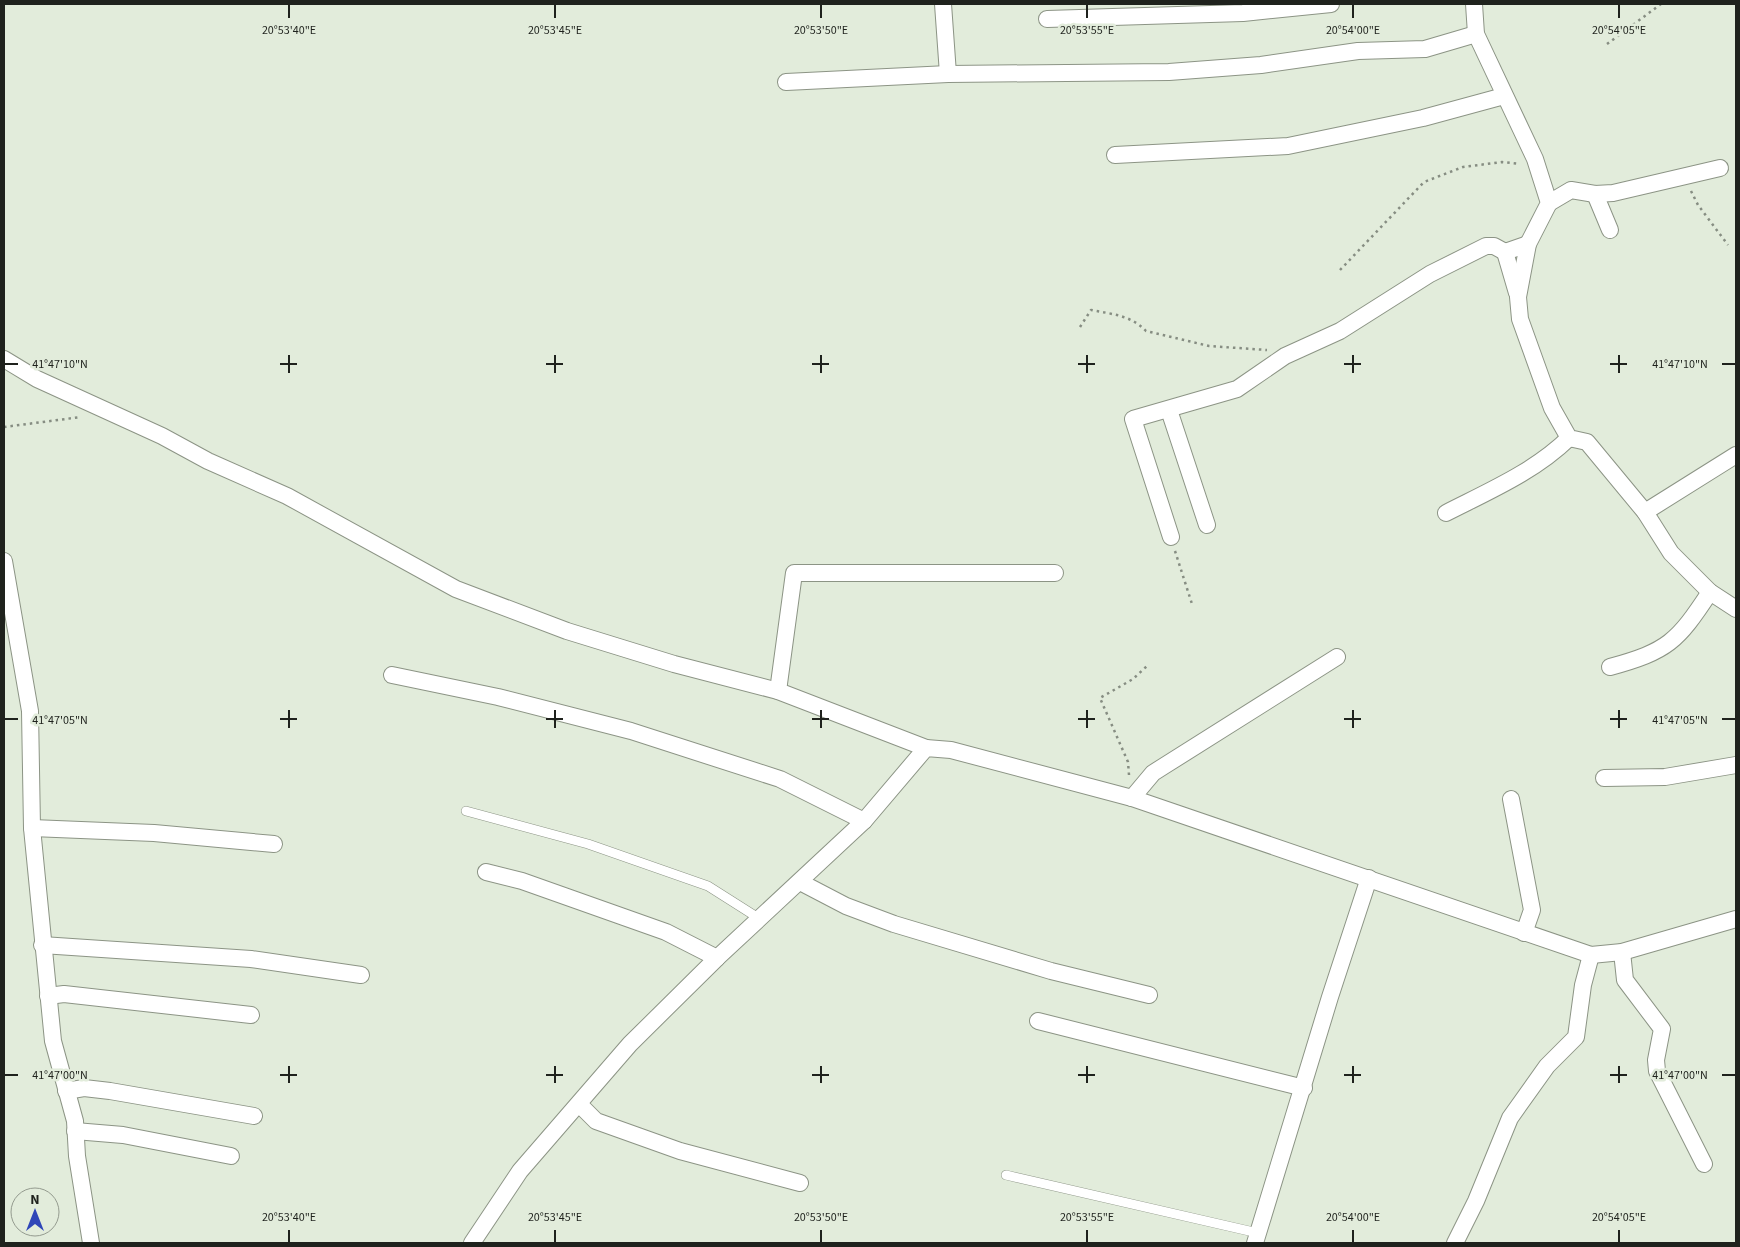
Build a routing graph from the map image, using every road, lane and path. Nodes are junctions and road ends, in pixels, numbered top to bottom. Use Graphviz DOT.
graph roads {
  1 [pos="943,4"];
  2 [pos="1331,4"];
  3 [pos="1474,4"];
  4 [pos="1661,4"];
  5 [pos="1047,19"];
  6 [pos="1476,34"];
  7 [pos="1607,44"];
  8 [pos="948,74"];
  9 [pos="786,82"];
  10 [pos="1504,96"];
  11 [pos="1115,154"];
  12 [pos="1535,159"];
  13 [pos="1720,168"];
  14 [pos="1683,177"];
  15 [pos="1595,194"];
  16 [pos="1549,203"];
  17 [pos="1610,230"];
  18 [pos="1528,244"];
  19 [pos="1728,245"];
  20 [pos="1505,252"];
  21 [pos="1340,270"];
  22 [pos="1518,296"];
  23 [pos="1080,327"];
  24 [pos="1285,356"];
  25 [pos="4,360"];
  26 [pos="105,410"];
  27 [pos="1169,410"];
  28 [pos="4,427"];
  29 [pos="1569,438"];
  30 [pos="1736,455"];
  31 [pos="1645,512"];
  32 [pos="1446,513"];
  33 [pos="1207,525"];
  34 [pos="1171,536"];
  35 [pos="4,562"];
  36 [pos="1055,573"];
  37 [pos="1710,592"];
  38 [pos="1192,604"];
  39 [pos="1736,609"];
  40 [pos="1337,657"];
  41 [pos="1147,666"];
  42 [pos="1610,667"];
  43 [pos="392,675"];
  44 [pos="778,690"];
  45 [pos="926,748"];
  46 [pos="1736,765"];
  47 [pos="1604,778"];
  48 [pos="1132,798"];
  49 [pos="1511,799"];
  50 [pos="466,811"];
  51 [pos="864,821"];
  52 [pos="32,828"];
  53 [pos="274,844"];
  54 [pos="486,872"];
  55 [pos="1369,878"];
  56 [pos="800,882"];
  57 [pos="760,919"];
  58 [pos="1736,919"];
  59 [pos="1524,933"];
  60 [pos="42,945"];
  61 [pos="1622,952"];
  62 [pos="1591,955"];
  63 [pos="717,958"];
  64 [pos="361,974"];
  65 [pos="1149,994"];
  66 [pos="48,996"];
  67 [pos="251,1015"];
  68 [pos="1038,1021"];
  69 [pos="1304,1088"];
  70 [pos="66,1091"];
  71 [pos="579,1104"];
  72 [pos="254,1116"];
  73 [pos="76,1131"];
  74 [pos="231,1156"];
  75 [pos="1704,1164"];
  76 [pos="1006,1175"];
  77 [pos="800,1183"];
  78 [pos="1257,1238"];
  79 [pos="91,1243"];
  80 [pos="472,1243"];
  81 [pos="1455,1243"];
  1 -- 8 [label="street"];
  2 -- 5 [label="street"];
  3 -- 6 [label="street"];
  4 -- 7 [label="path"];
  6 -- 8 [label="street"];
  6 -- 10 [label="street"];
  8 -- 9 [label="street"];
  10 -- 11 [label="street"];
  10 -- 12 [label="street"];
  12 -- 16 [label="street"];
  12 -- 21 [label="path"];
  13 -- 14 [label="street"];
  14 -- 15 [label="street"];
  14 -- 19 [label="path"];
  15 -- 16 [label="street"];
  15 -- 17 [label="street"];
  16 -- 18 [label="street"];
  18 -- 20 [label="street"];
  18 -- 22 [label="street"];
  20 -- 22 [label="street"];
  20 -- 24 [label="street"];
  22 -- 29 [label="street"];
  23 -- 24 [label="path"];
  24 -- 27 [label="street"];
  25 -- 26 [label="street"];
  26 -- 28 [label="path"];
  26 -- 44 [label="street"];
  27 -- 33 [label="street"];
  27 -- 34 [label="street"];
  29 -- 31 [label="street"];
  29 -- 32 [label="street"];
  30 -- 31 [label="street"];
  31 -- 37 [label="street"];
  34 -- 38 [label="path"];
  35 -- 52 [label="street"];
  36 -- 44 [label="street"];
  37 -- 39 [label="street"];
  37 -- 42 [label="street"];
  40 -- 48 [label="street"];
  41 -- 48 [label="path"];
  43 -- 51 [label="street"];
  44 -- 45 [label="street"];
  45 -- 48 [label="street"];
  45 -- 51 [label="street"];
  46 -- 47 [label="street"];
  48 -- 55 [label="street"];
  49 -- 59 [label="street"];
  50 -- 57 [label="lane"];
  51 -- 56 [label="street"];
  52 -- 53 [label="street"];
  52 -- 60 [label="street"];
  54 -- 63 [label="street"];
  55 -- 59 [label="street"];
  55 -- 69 [label="street"];
  56 -- 57 [label="street"];
  56 -- 65 [label="street"];
  57 -- 63 [label="street"];
  58 -- 61 [label="street"];
  59 -- 62 [label="street"];
  60 -- 64 [label="street"];
  60 -- 66 [label="street"];
  61 -- 62 [label="street"];
  61 -- 75 [label="street"];
  62 -- 81 [label="street"];
  63 -- 71 [label="street"];
  66 -- 67 [label="street"];
  66 -- 70 [label="street"];
  68 -- 69 [label="street"];
  69 -- 78 [label="street"];
  70 -- 72 [label="street"];
  70 -- 73 [label="street"];
  71 -- 77 [label="street"];
  71 -- 80 [label="street"];
  73 -- 74 [label="street"];
  73 -- 79 [label="street"];
  76 -- 78 [label="lane"];
}
